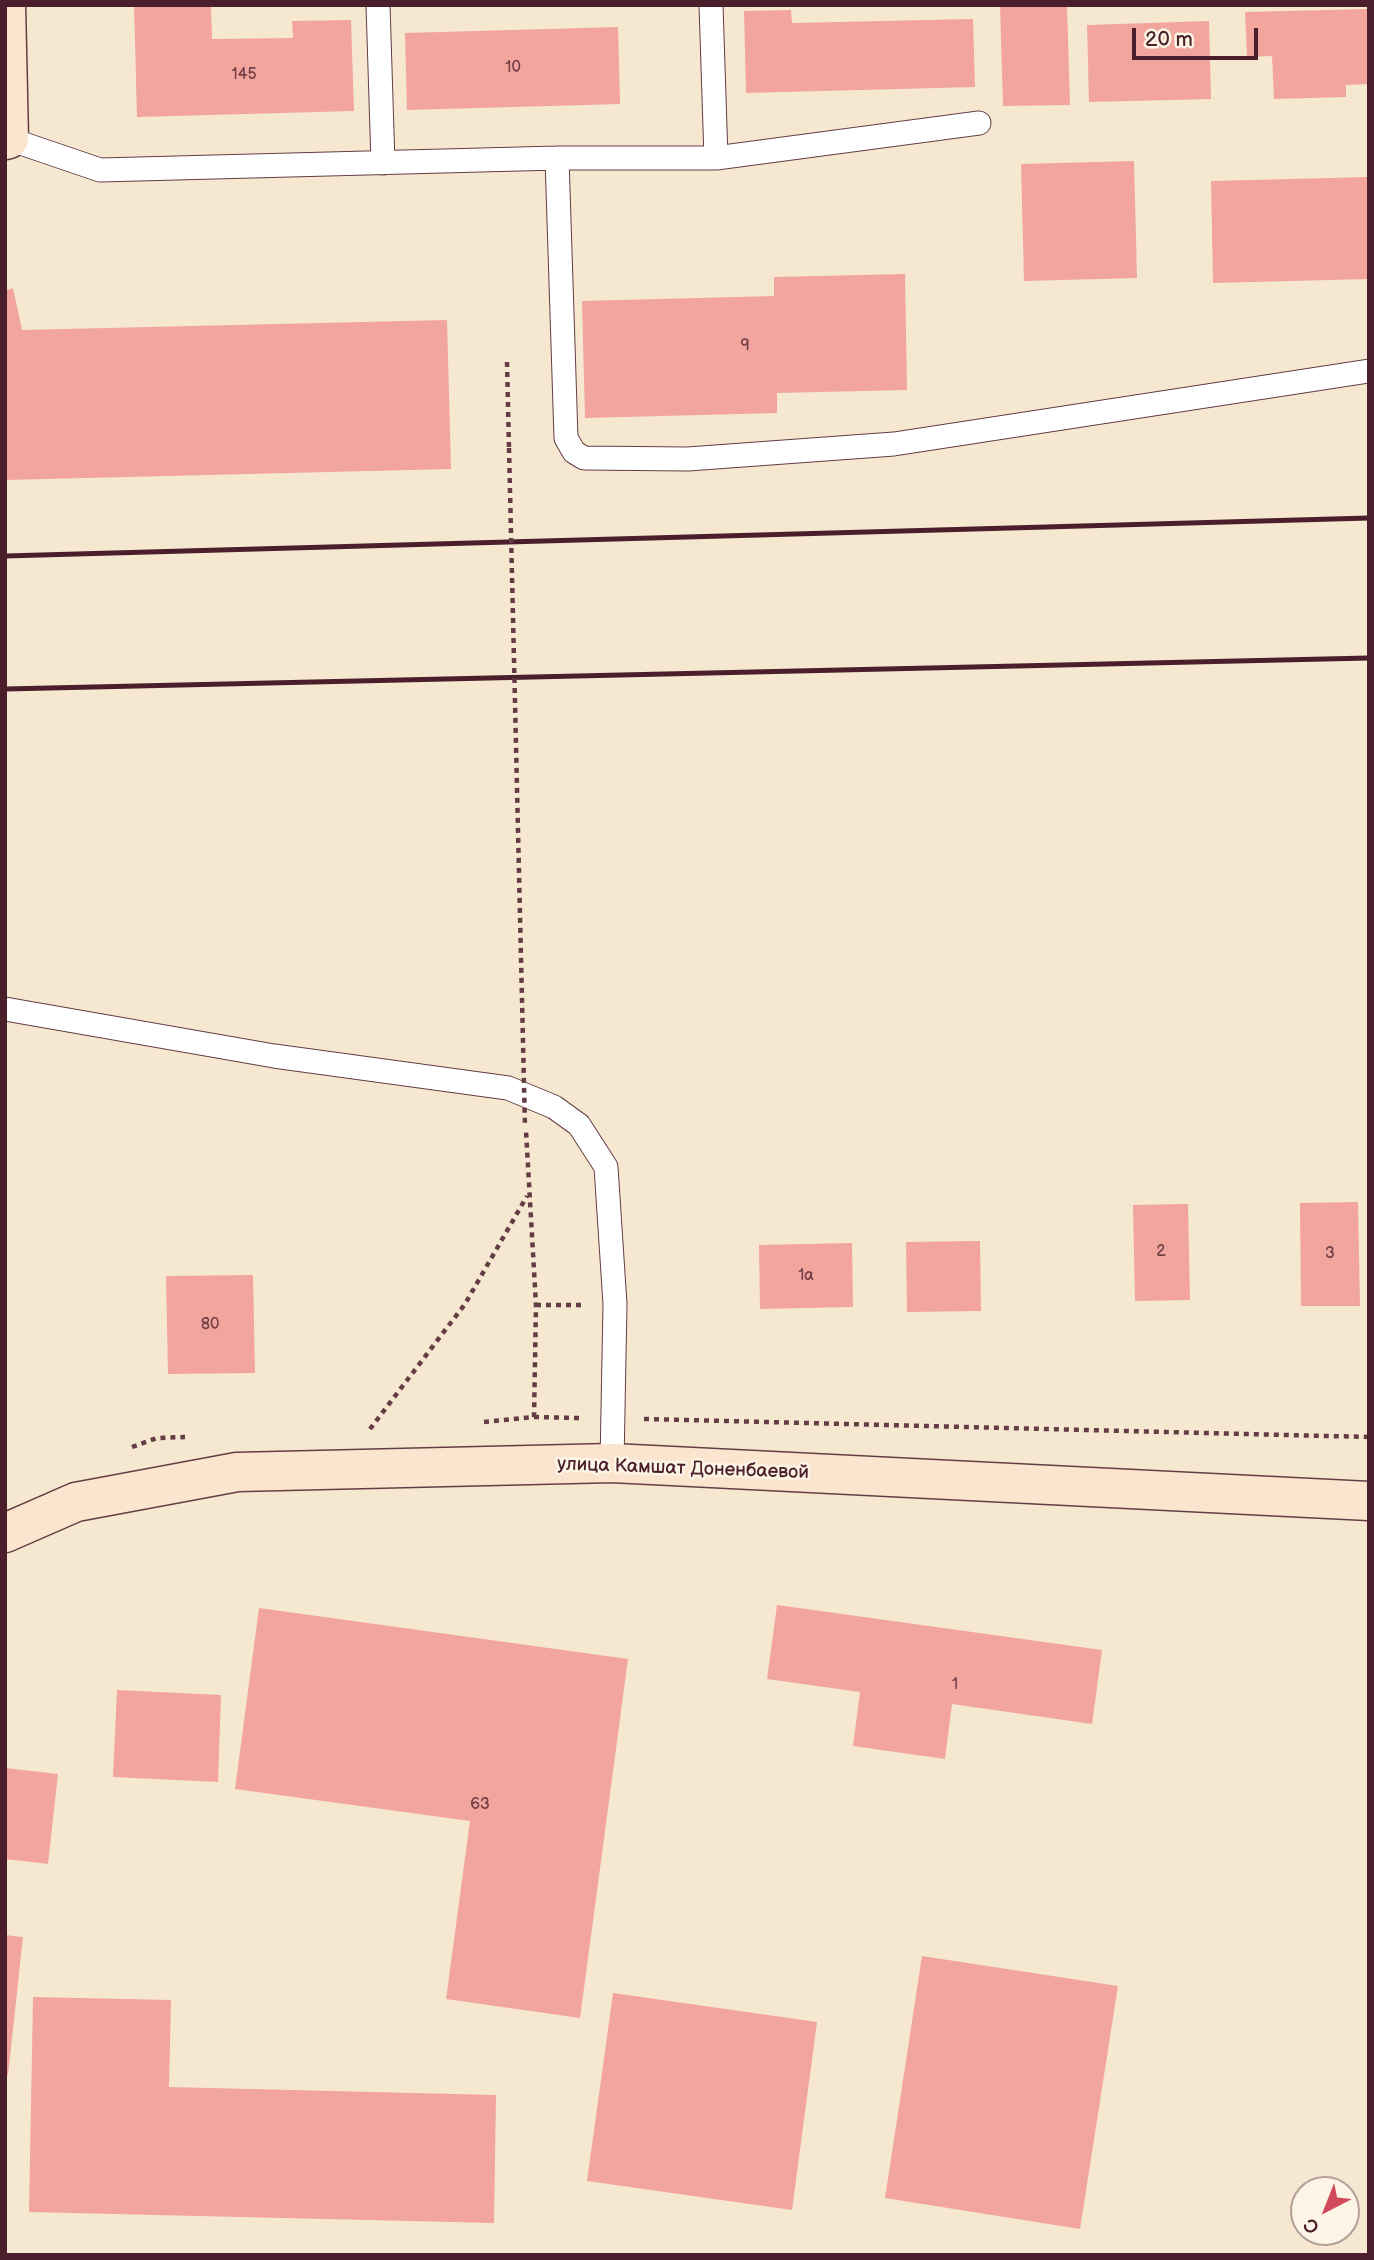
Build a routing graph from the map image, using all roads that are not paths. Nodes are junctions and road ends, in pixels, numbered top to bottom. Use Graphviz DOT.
graph roads {
  1 [pos="6,5"];
  2 [pos="378,5"];
  3 [pos="710,5"];
  4 [pos="979,123"];
  5 [pos="7,139"];
  6 [pos="716,158"];
  7 [pos="557,159"];
  8 [pos="383,163"];
  9 [pos="1369,372"];
  10 [pos="5,1009"];
  11 [pos="612,1463"];
  12 [pos="1369,1501"];
  13 [pos="5,1533"];
  1 -- 5 [label="street"];
  2 -- 8 [label="lane"];
  3 -- 6 [label="lane"];
  4 -- 6 [label="lane"];
  5 -- 8 [label="lane"];
  6 -- 7 [label="lane"];
  7 -- 8 [label="lane"];
  7 -- 9 [label="lane"];
  10 -- 11 [label="lane"];
  11 -- 12 [label="street, улица Камшат Доненбаевой"];
  11 -- 13 [label="street, улица Камшат Доненбаевой"];
}
